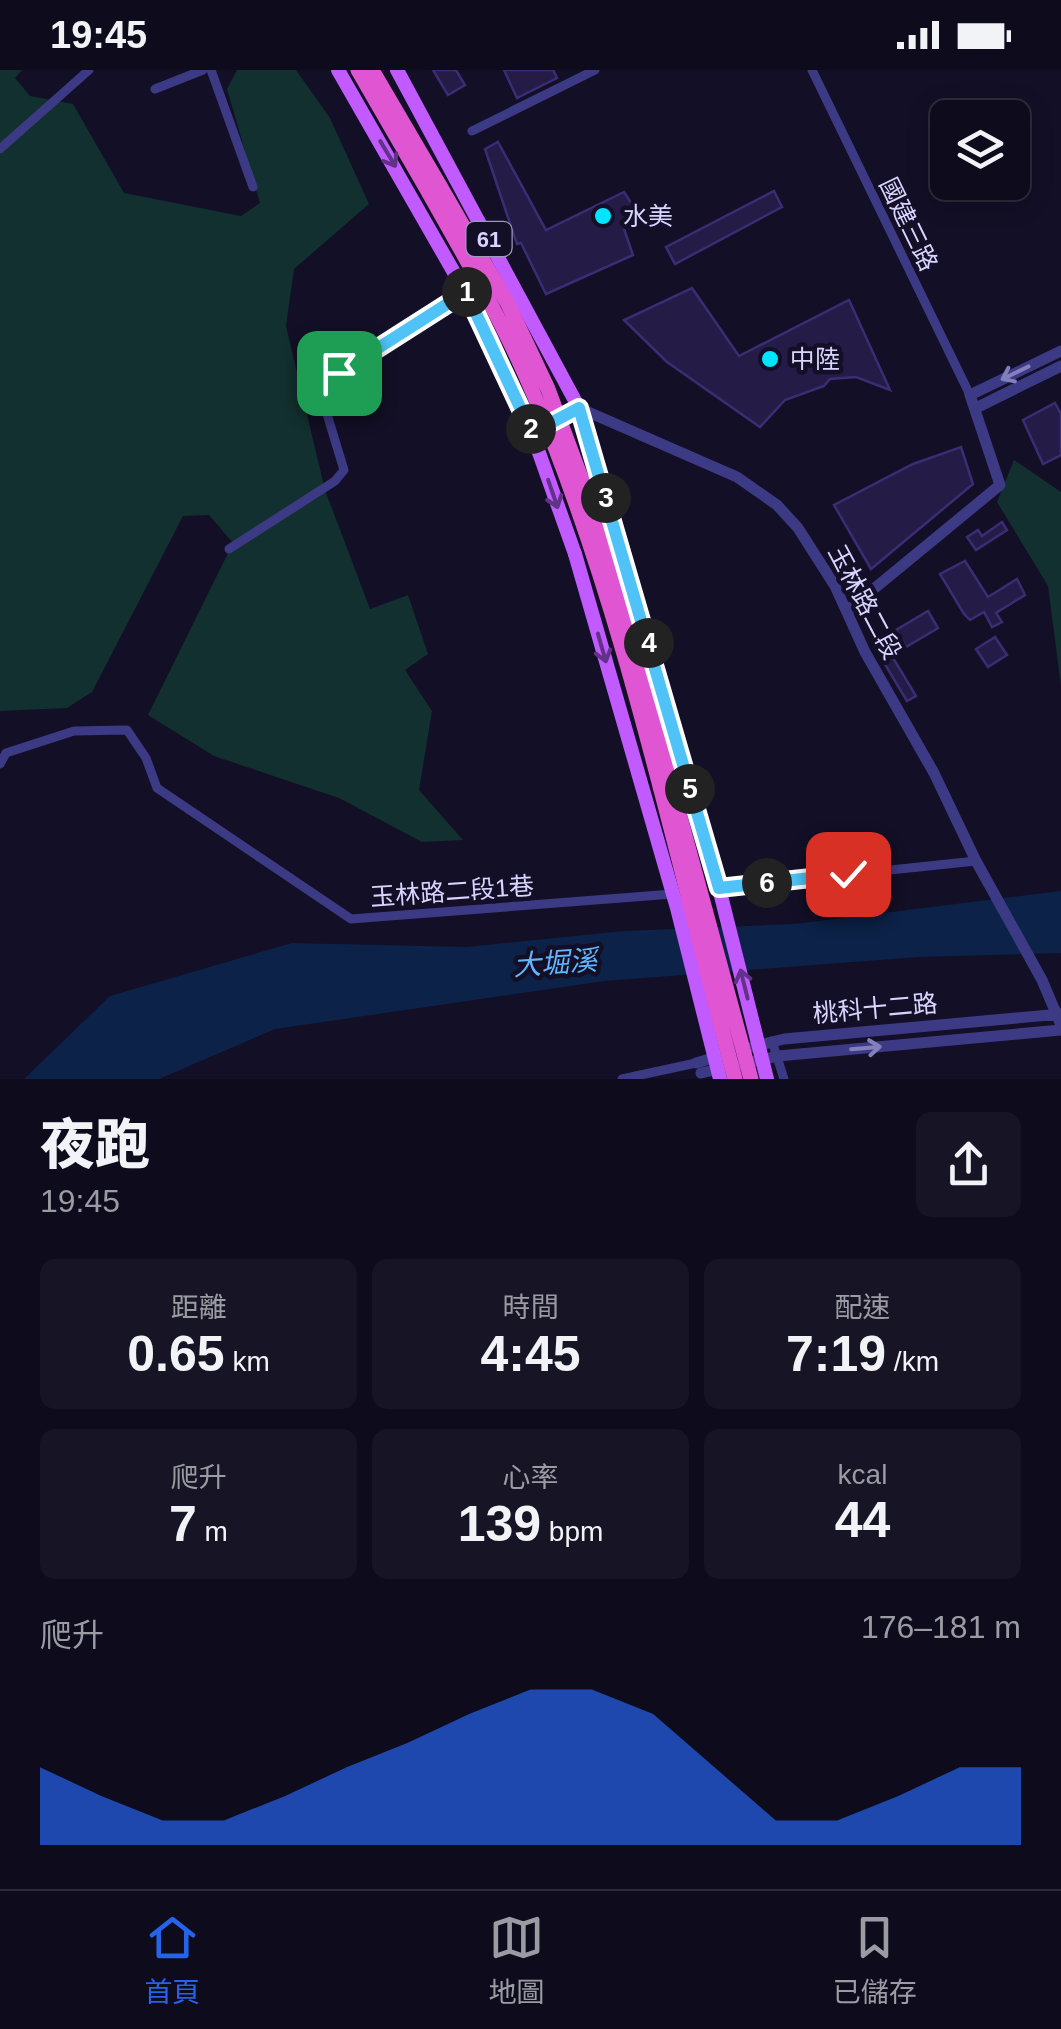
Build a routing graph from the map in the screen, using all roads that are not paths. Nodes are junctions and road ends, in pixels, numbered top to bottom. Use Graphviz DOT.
graph roads {
  1 [pos="88,70"];
  2 [pos="203,70"];
  3 [pos="210,70"];
  4 [pos="338,70"];
  5 [pos="358,70"];
  6 [pos="372,70"];
  7 [pos="397,70"];
  8 [pos="595,70"];
  9 [pos="812,70"];
  10 [pos="155,89"];
  11 [pos="472,131"];
  12 [pos="0,150"];
  13 [pos="252,187"];
  14 [pos="434,190"];
  15 [pos="466,292"];
  16 [pos="1061,350"];
  17 [pos="1061,366"];
  18 [pos="973,402"];
  19 [pos="579,408"];
  20 [pos="532,433"];
  21 [pos="229,549"];
  22 [pos="846,611"];
  23 [pos="0,764"];
  24 [pos="978,865"];
  25 [pos="719,888"];
  26 [pos="673,894"];
  27 [pos="1060,1021"];
  28 [pos="772,1041"];
  29 [pos="778,1056"];
  30 [pos="698,1068"];
  31 [pos="622,1079"];
  32 [pos="720,1079"];
  33 [pos="735,1079"];
  34 [pos="750,1079"];
  35 [pos="767,1079"];
  36 [pos="784,1079"];
  1 -- 12 [label="street"];
  2 -- 10 [label="street"];
  3 -- 13 [label="street"];
  4 -- 15 [label="main road, 61, one-way"];
  5 -- 14 [label="highway, 61"];
  6 -- 14 [label="highway, 61"];
  7 -- 19 [label="main road, 61"];
  8 -- 11 [label="street"];
  9 -- 18 [label="street, 國建三路"];
  14 -- 33 [label="highway, 61, bridge"];
  14 -- 34 [label="highway, 61, bridge"];
  15 -- 20 [label="main road, 61"];
  15 -- 21 [label="street"];
  16 -- 18 [label="street, one-way"];
  17 -- 18 [label="street"];
  18 -- 22 [label="street"];
  19 -- 20 [label="street"];
  19 -- 22 [label="street, 玉林路二段"];
  19 -- 25 [label="main road, 61, bridge"];
  20 -- 26 [label="main road, 61, one-way, bridge"];
  22 -- 24 [label="street, 玉林路二段"];
  23 -- 26 [label="street, 玉林路二段1巷"];
  24 -- 25 [label="street"];
  24 -- 27 [label="street, 玉林路二段"];
  35 -- 25 [label="main road, 61, one-way, bridge"];
  26 -- 32 [label="main road, 61, bridge"];
  27 -- 28 [label="street, 桃科十二路"];
  29 -- 27 [label="street, 桃科十二路, one-way"];
  28 -- 29 [label="street"];
  28 -- 30 [label="street, 桃科十二路"];
  29 -- 30 [label="street, 桃科十二路"];
  29 -- 36 [label="street"];
  30 -- 31 [label="street"];
}
